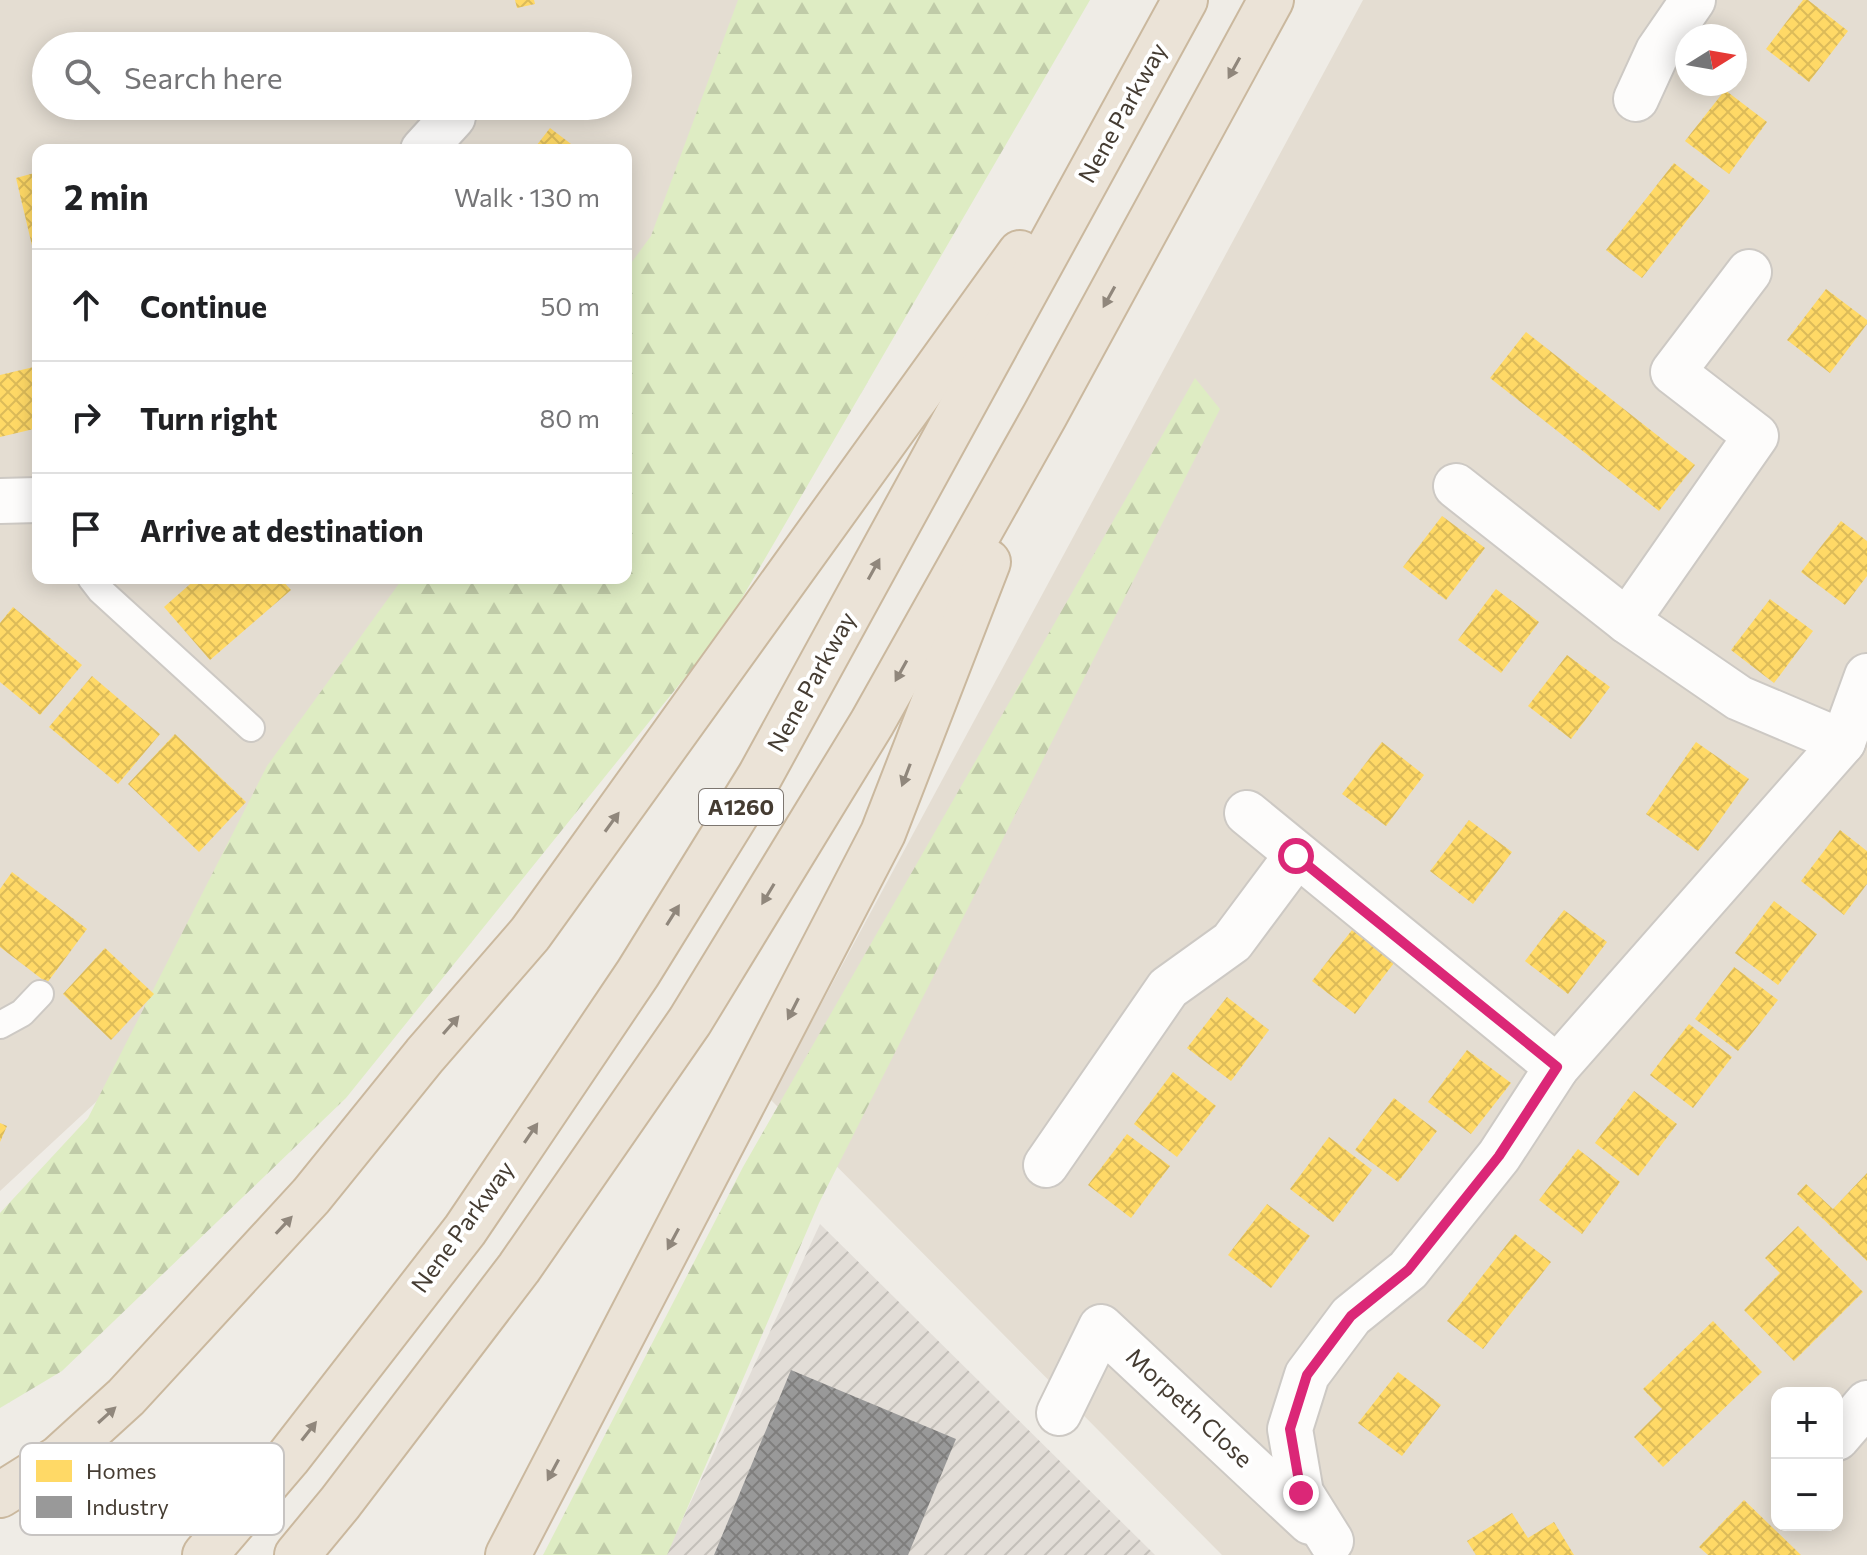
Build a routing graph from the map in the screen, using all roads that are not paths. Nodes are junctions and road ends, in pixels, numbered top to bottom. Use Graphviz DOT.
graph roads {
  1 [pos="1185,0"];
  2 [pos="1271,0"];
  3 [pos="1693,0"];
  4 [pos="1636,99"];
  5 [pos="1126,105"];
  6 [pos="450,120"];
  7 [pos="428,144"];
  8 [pos="1749,272"];
  9 [pos="1045,415"];
  10 [pos="1456,486"];
  11 [pos="32,500"];
  12 [pos="0,501"];
  13 [pos="96,584"];
  14 [pos="1627,621"];
  15 [pos="1867,676"];
  16 [pos="251,728"];
  17 [pos="1843,742"];
  18 [pos="1247,813"];
  19 [pos="1296,856"];
  20 [pos="40,994"];
  21 [pos="0,1025"];
  22 [pos="1557,1067"];
  23 [pos="1046,1165"];
  24 [pos="1867,1403"];
  25 [pos="1059,1413"];
  26 [pos="1843,1431"];
  27 [pos="75,1443"];
  28 [pos="284,1463"];
  29 [pos="20,1482"];
  30 [pos="0,1495"];
  31 [pos="222,1535"];
  32 [pos="1338,1548"];
  33 [pos="205,1555"];
  34 [pos="297,1555"];
  35 [pos="508,1555"];
  1 -- 5 [label="highway, Nene Parkway / A1260"];
  2 -- 9 [label="highway, A1260, one-way"];
  3 -- 4 [label="street"];
  27 -- 5 [label="highway, one-way"];
  28 -- 5 [label="highway, Nene Parkway / A1260, one-way"];
  6 -- 7 [label="street"];
  8 -- 14 [label="street"];
  9 -- 34 [label="highway, A1260, one-way"];
  9 -- 35 [label="highway, one-way"];
  10 -- 14 [label="street"];
  11 -- 12 [label="street"];
  13 -- 16 [label="lane"];
  14 -- 17 [label="street"];
  15 -- 17 [label="street"];
  17 -- 22 [label="street"];
  18 -- 19 [label="street"];
  19 -- 22 [label="street"];
  19 -- 23 [label="street"];
  20 -- 21 [label="lane"];
  22 -- 32 [label="street"];
  24 -- 26 [label="street"];
  25 -- 32 [label="street, Morpeth Close"];
  30 -- 29 [label="highway, one-way"];
  33 -- 31 [label="highway, Nene Parkway / A1260, one-way"];
}
